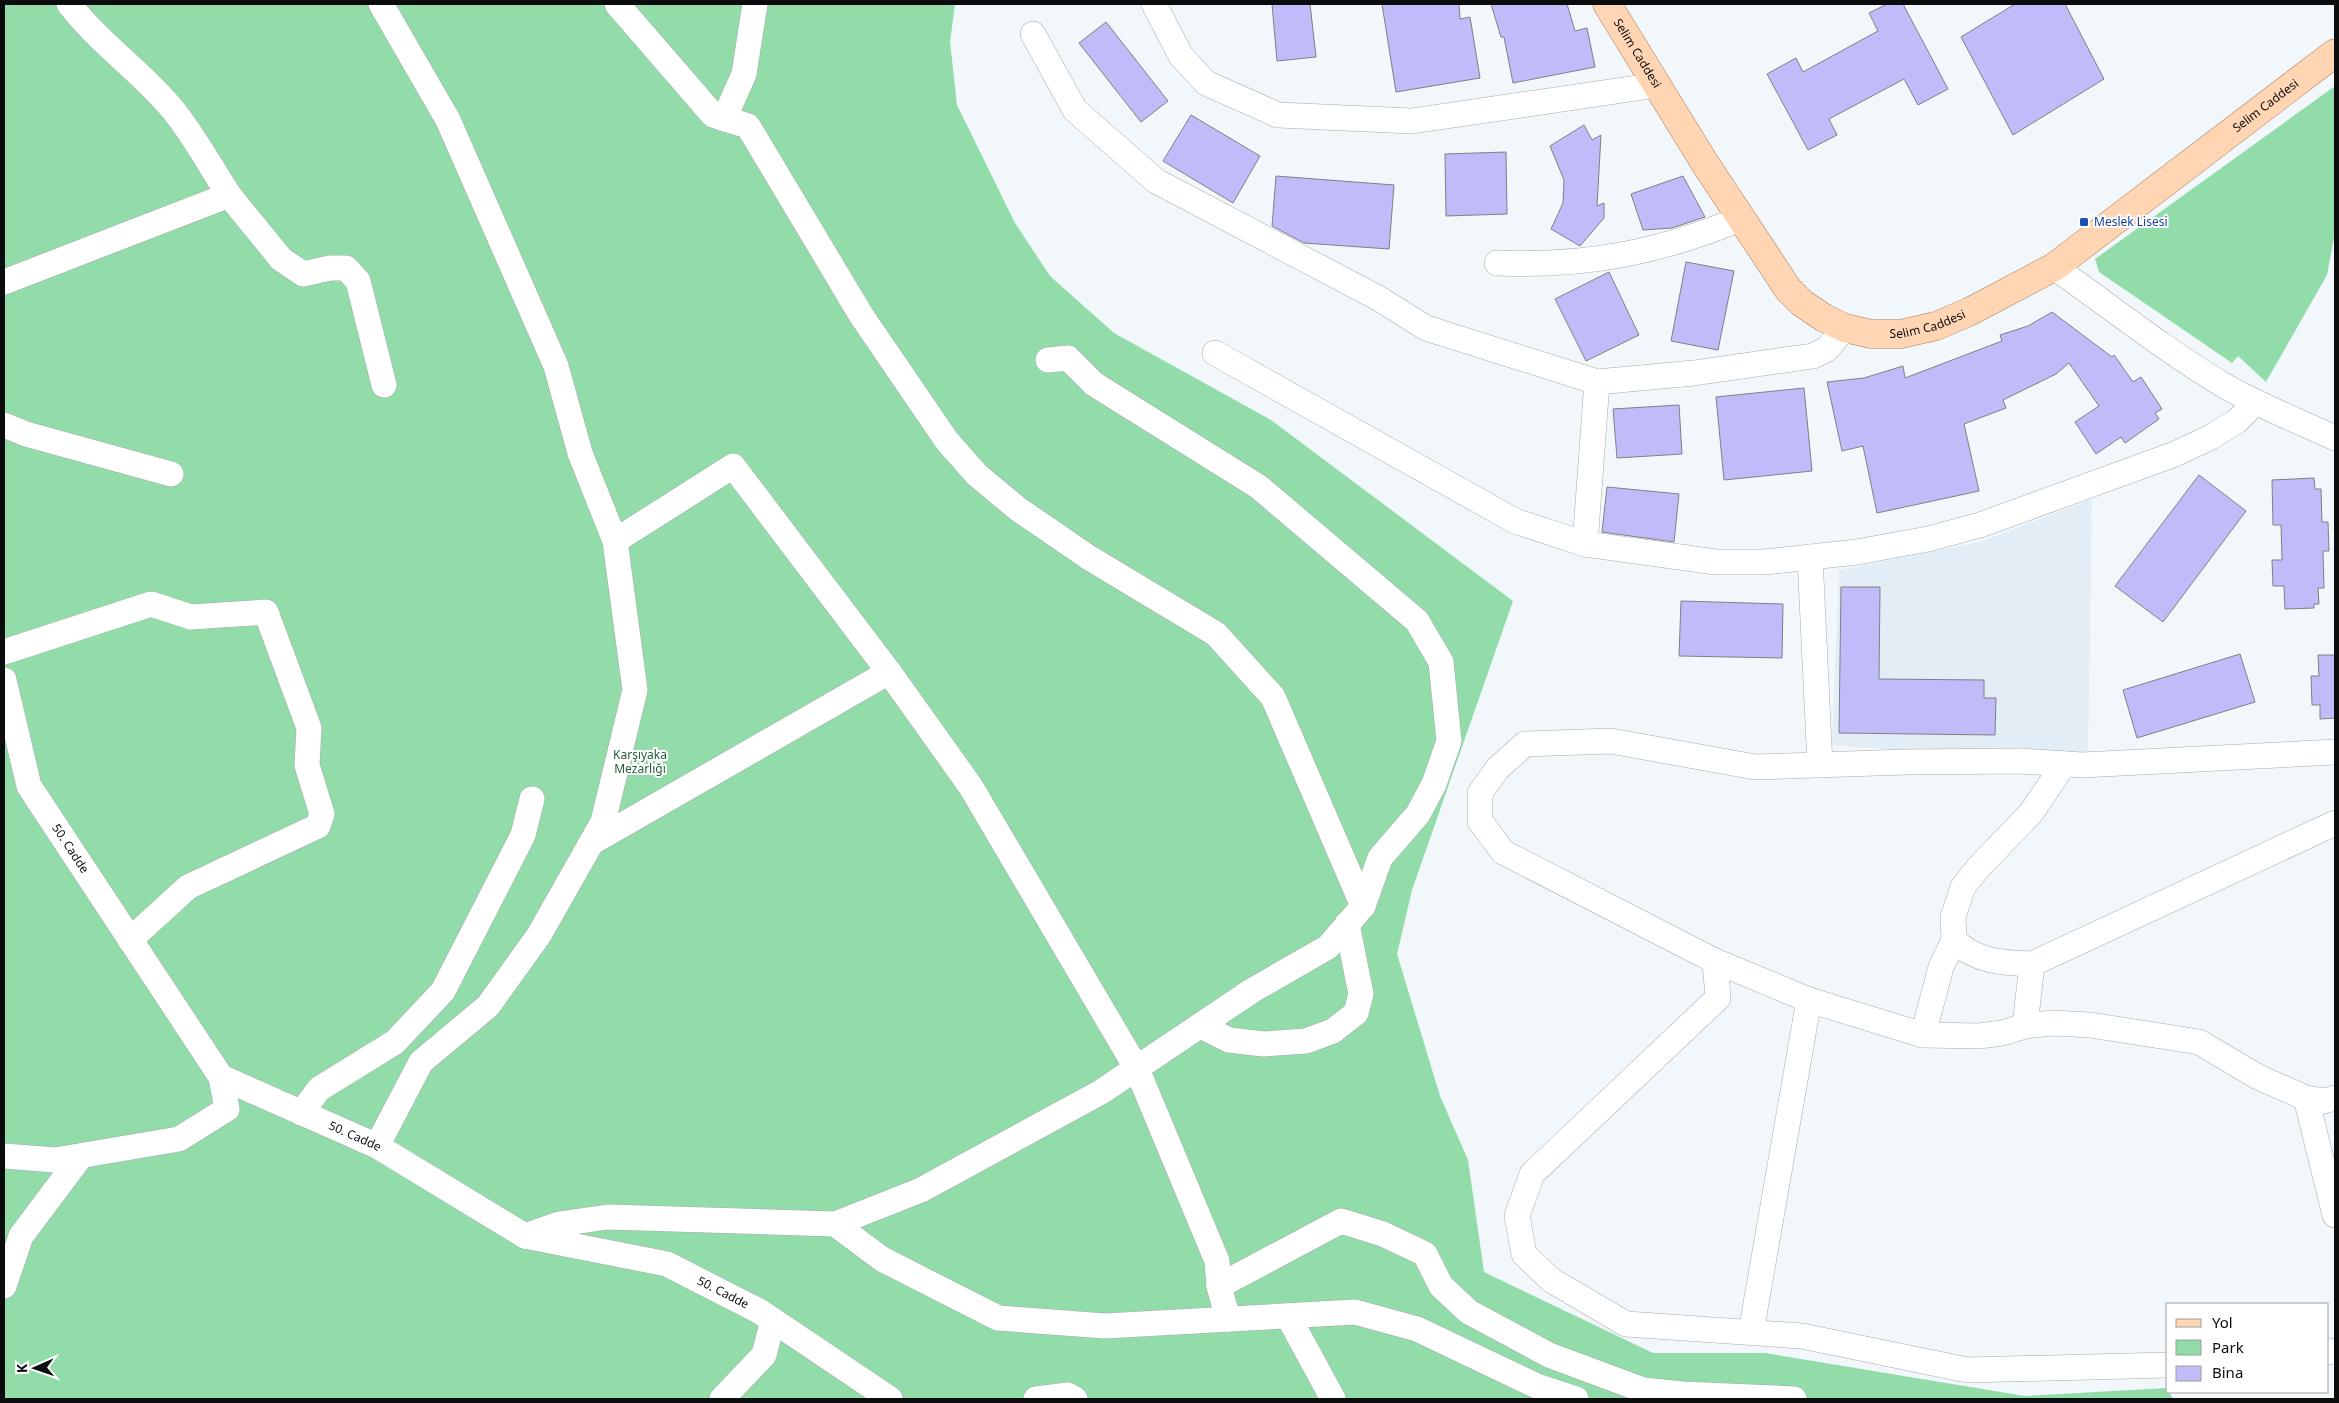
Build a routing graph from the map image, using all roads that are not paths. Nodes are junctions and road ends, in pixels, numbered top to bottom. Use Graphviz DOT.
graph roads {
  1 [pos="69,4"];
  2 [pos="381,4"];
  3 [pos="617,4"];
  4 [pos="755,4"];
  5 [pos="1154,4"];
  6 [pos="1607,4"];
  7 [pos="1032,34"];
  8 [pos="2335,53"];
  9 [pos="1657,85"];
  10 [pos="724,118"];
  11 [pos="229,194"];
  12 [pos="1742,218"];
  13 [pos="1497,263"];
  14 [pos="2054,266"];
  15 [pos="4,282"];
  16 [pos="1845,328"];
  17 [pos="1215,353"];
  18 [pos="1048,360"];
  19 [pos="1597,382"];
  20 [pos="384,385"];
  21 [pos="2256,402"];
  22 [pos="4,425"];
  23 [pos="2335,438"];
  24 [pos="171,474"];
  25 [pos="615,541"];
  26 [pos="1585,544"];
  27 [pos="1810,557"];
  28 [pos="4,652"];
  29 [pos="889,672"];
  30 [pos="4,680"];
  31 [pos="2335,752"];
  32 [pos="2064,764"];
  33 [pos="1820,765"];
  34 [pos="532,798"];
  35 [pos="2335,823"];
  36 [pos="591,843"];
  37 [pos="1355,915"];
  38 [pos="130,940"];
  39 [pos="1954,940"];
  40 [pos="1715,961"];
  41 [pos="2032,964"];
  42 [pos="1808,1000"];
  43 [pos="1201,1026"];
  44 [pos="2025,1026"];
  45 [pos="1923,1035"];
  46 [pos="1137,1069"];
  47 [pos="221,1077"];
  48 [pos="2306,1098"];
  49 [pos="2335,1098"];
  50 [pos="301,1113"];
  51 [pos="377,1146"];
  52 [pos="4,1156"];
  53 [pos="81,1156"];
  54 [pos="2335,1216"];
  55 [pos="835,1224"];
  56 [pos="525,1236"];
  57 [pos="12,1243"];
  58 [pos="4,1286"];
  59 [pos="1219,1286"];
  60 [pos="1288,1316"];
  61 [pos="1228,1319"];
  62 [pos="773,1320"];
  63 [pos="1751,1332"];
  64 [pos="2166,1365"];
  65 [pos="877,1395"];
  66 [pos="722,1399"];
  67 [pos="1036,1399"];
  68 [pos="1075,1399"];
  69 [pos="1333,1399"];
  70 [pos="1576,1399"];
  71 [pos="1794,1399"];
  1 -- 11 [label="street"];
  2 -- 25 [label="street"];
  3 -- 10 [label="street"];
  4 -- 10 [label="street"];
  5 -- 9 [label="street"];
  6 -- 9 [label="main road, Selim Caddesi"];
  7 -- 19 [label="street"];
  8 -- 14 [label="main road, Selim Caddesi"];
  9 -- 12 [label="main road, Selim Caddesi"];
  10 -- 37 [label="street"];
  11 -- 15 [label="street"];
  11 -- 20 [label="street"];
  12 -- 13 [label="street"];
  12 -- 16 [label="main road, Selim Caddesi"];
  14 -- 16 [label="main road, Selim Caddesi"];
  14 -- 21 [label="street"];
  16 -- 19 [label="street"];
  17 -- 26 [label="street"];
  18 -- 37 [label="street"];
  19 -- 26 [label="street"];
  21 -- 23 [label="street"];
  21 -- 27 [label="street"];
  22 -- 24 [label="street"];
  25 -- 29 [label="street"];
  25 -- 36 [label="street"];
  26 -- 27 [label="street"];
  27 -- 33 [label="street"];
  28 -- 38 [label="street"];
  29 -- 36 [label="street"];
  29 -- 46 [label="street"];
  30 -- 38 [label="street, 50. Cadde"];
  31 -- 32 [label="street"];
  32 -- 33 [label="street"];
  32 -- 39 [label="street"];
  33 -- 40 [label="street"];
  34 -- 50 [label="street"];
  35 -- 41 [label="street"];
  36 -- 51 [label="street"];
  37 -- 43 [label="street"];
  37 -- 43 [label="street"];
  38 -- 47 [label="street, 50. Cadde"];
  39 -- 41 [label="street"];
  39 -- 45 [label="street"];
  40 -- 42 [label="street"];
  40 -- 63 [label="street"];
  41 -- 44 [label="street"];
  42 -- 45 [label="street"];
  42 -- 63 [label="street"];
  43 -- 46 [label="street"];
  44 -- 45 [label="street"];
  44 -- 48 [label="street"];
  46 -- 55 [label="street"];
  46 -- 59 [label="street"];
  47 -- 50 [label="street, 50. Cadde"];
  47 -- 53 [label="street"];
  48 -- 49 [label="street"];
  48 -- 54 [label="street"];
  50 -- 51 [label="street, 50. Cadde"];
  51 -- 56 [label="street, 50. Cadde"];
  52 -- 53 [label="street"];
  53 -- 57 [label="street"];
  55 -- 56 [label="street"];
  55 -- 61 [label="street"];
  56 -- 62 [label="street, 50. Cadde"];
  57 -- 58 [label="street"];
  59 -- 61 [label="street"];
  59 -- 71 [label="street"];
  60 -- 61 [label="street"];
  60 -- 69 [label="street"];
  60 -- 70 [label="street"];
  62 -- 65 [label="street, 50. Cadde"];
  62 -- 66 [label="street"];
  63 -- 64 [label="street"];
  67 -- 68 [label="street"];
}
